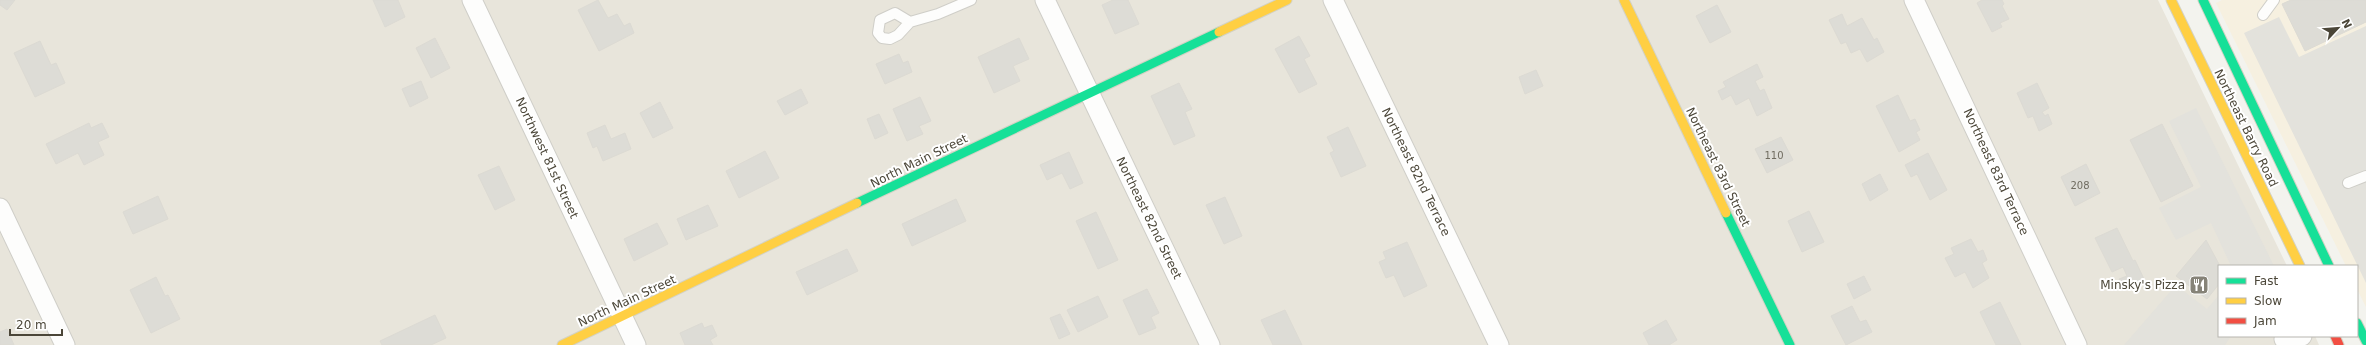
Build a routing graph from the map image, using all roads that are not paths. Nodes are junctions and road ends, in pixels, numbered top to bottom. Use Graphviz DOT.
graph roads {
  1 [pos="472,0"];
  2 [pos="971,0"];
  3 [pos="1045,0"];
  4 [pos="1287,0"];
  5 [pos="1333,0"];
  6 [pos="1624,0"];
  7 [pos="1914,0"];
  8 [pos="2203,0"];
  9 [pos="2274,0"];
  10 [pos="2175,2"];
  11 [pos="2263,15"];
  12 [pos="910,22"];
  13 [pos="1088,92"];
  14 [pos="2364,178"];
  15 [pos="2348,183"];
  16 [pos="0,208"];
  17 [pos="2300,265"];
  18 [pos="2329,265"];
  19 [pos="623,316"];
  20 [pos="2298,337"];
  21 [pos="2284,340"];
  22 [pos="65,345"];
  23 [pos="562,345"];
  24 [pos="636,345"];
  25 [pos="1210,345"];
  26 [pos="1499,345"];
  27 [pos="1790,345"];
  28 [pos="2078,345"];
  1 -- 19 [label="street, Northwest 81st Street"];
  2 -- 12 [label="lane"];
  3 -- 13 [label="street, Northeast 82nd Street"];
  4 -- 13 [label="street, North Main Street"];
  5 -- 26 [label="street, Northeast 82nd Terrace"];
  6 -- 27 [label="street, Northeast 83rd Street"];
  7 -- 28 [label="street, Northeast 83rd Terrace"];
  8 -- 18 [label="street, Northeast Barry Road"];
  9 -- 11 [label="lane"];
  10 -- 17 [label="street, Northeast Barry Road"];
  13 -- 19 [label="street, North Main Street"];
  13 -- 25 [label="street, Northeast 82nd Street"];
  14 -- 15 [label="lane"];
  16 -- 22 [label="street"];
  19 -- 23 [label="street, North Main Street"];
  19 -- 24 [label="street, Northwest 81st Street"];
  20 -- 21 [label="street"];
}
